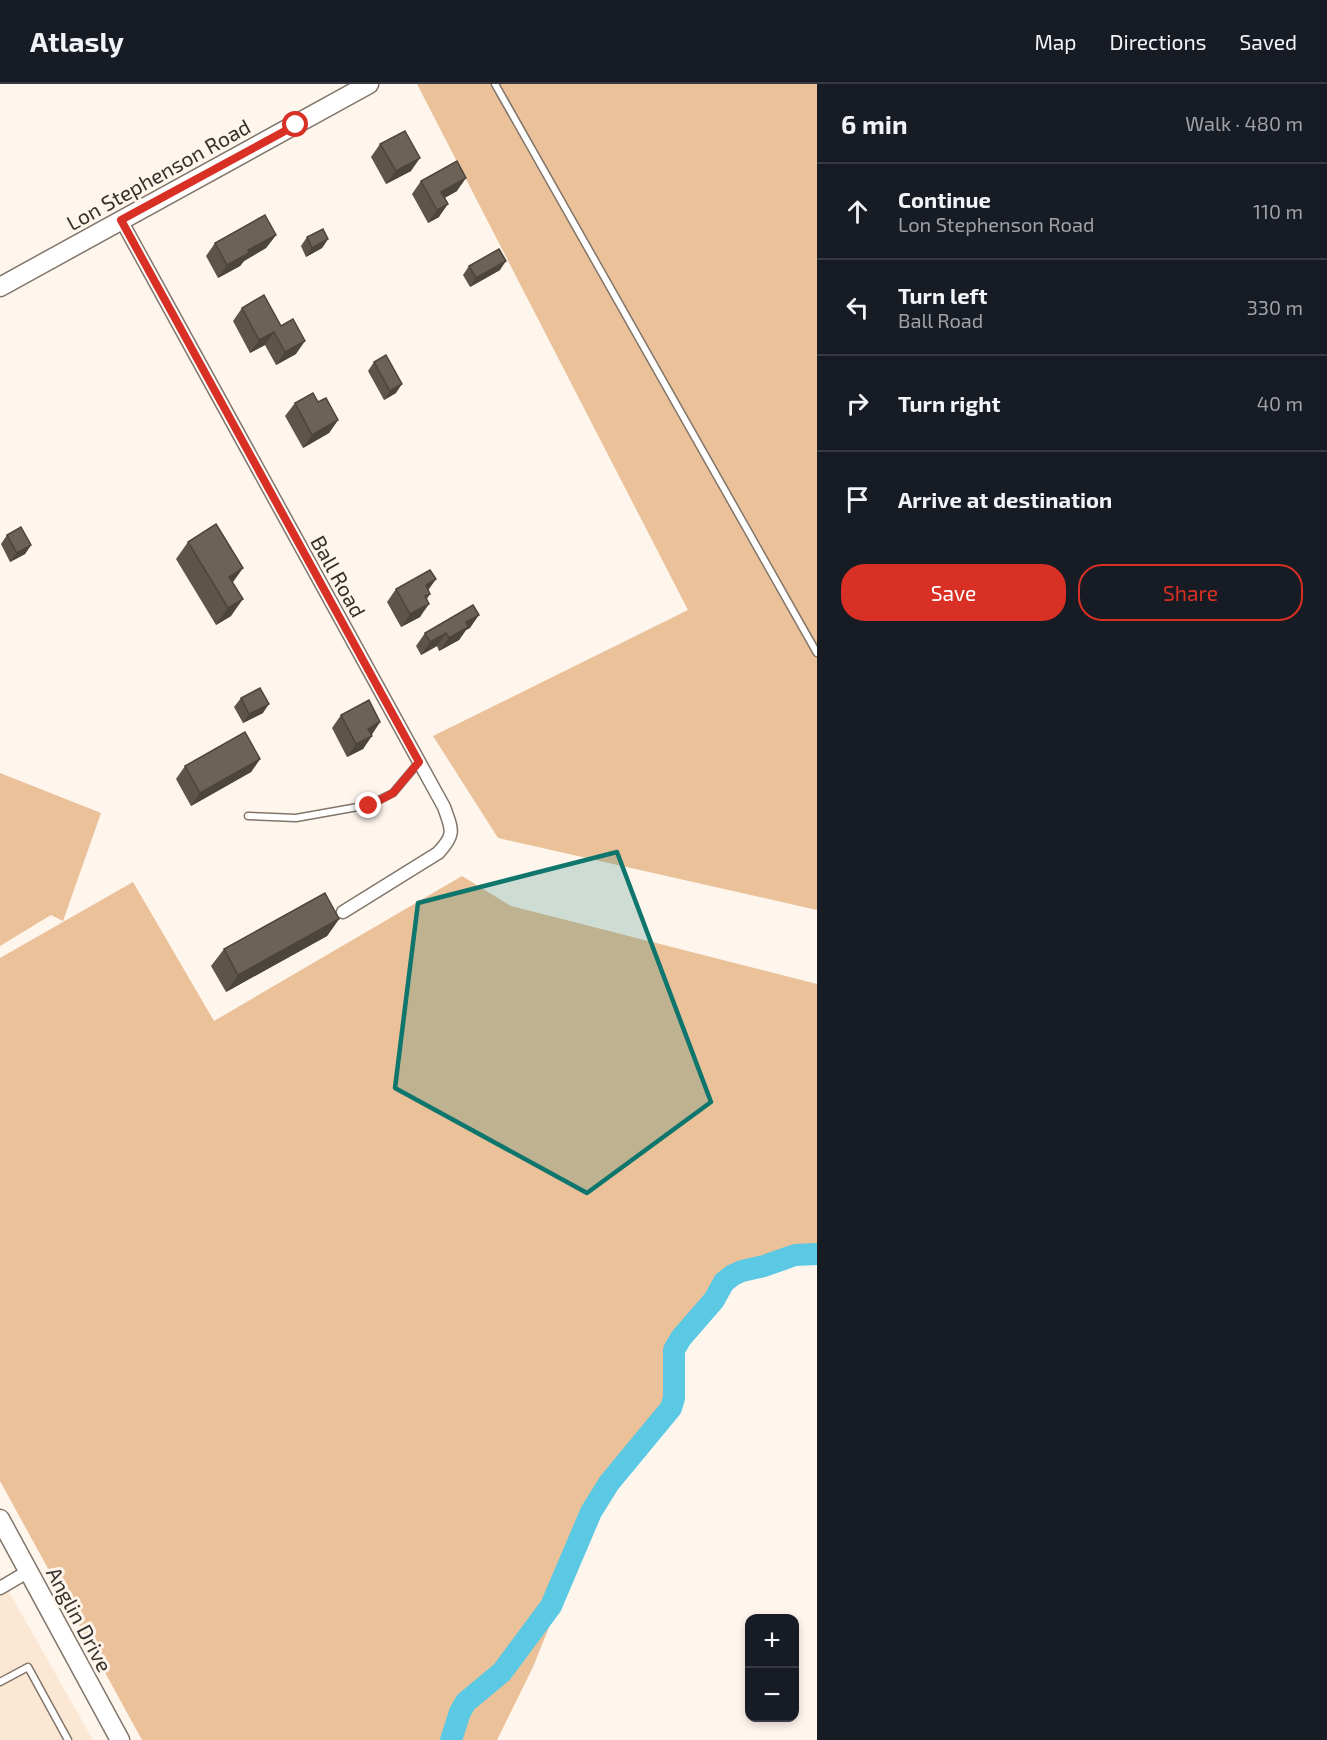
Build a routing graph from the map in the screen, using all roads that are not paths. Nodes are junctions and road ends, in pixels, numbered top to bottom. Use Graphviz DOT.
graph roads {
  1 [pos="369,84"];
  2 [pos="495,84"];
  3 [pos="121,220"];
  4 [pos="0,286"];
  5 [pos="817,653"];
  6 [pos="419,762"];
  7 [pos="248,816"];
  8 [pos="342,912"];
  9 [pos="0,1519"];
  10 [pos="29,1571"];
  11 [pos="0,1588"];
  12 [pos="0,1682"];
  13 [pos="68,1740"];
  14 [pos="120,1740"];
  1 -- 3 [label="street, Lon Stephenson Road"];
  2 -- 5 [label="lane"];
  3 -- 4 [label="street, Lon Stephenson Road"];
  3 -- 6 [label="street, Ball Road"];
  6 -- 7 [label="lane"];
  6 -- 8 [label="street, Ball Road"];
  9 -- 10 [label="street, Anglin Drive"];
  10 -- 11 [label="street"];
  10 -- 14 [label="street, Anglin Drive"];
  12 -- 13 [label="lane"];
}
